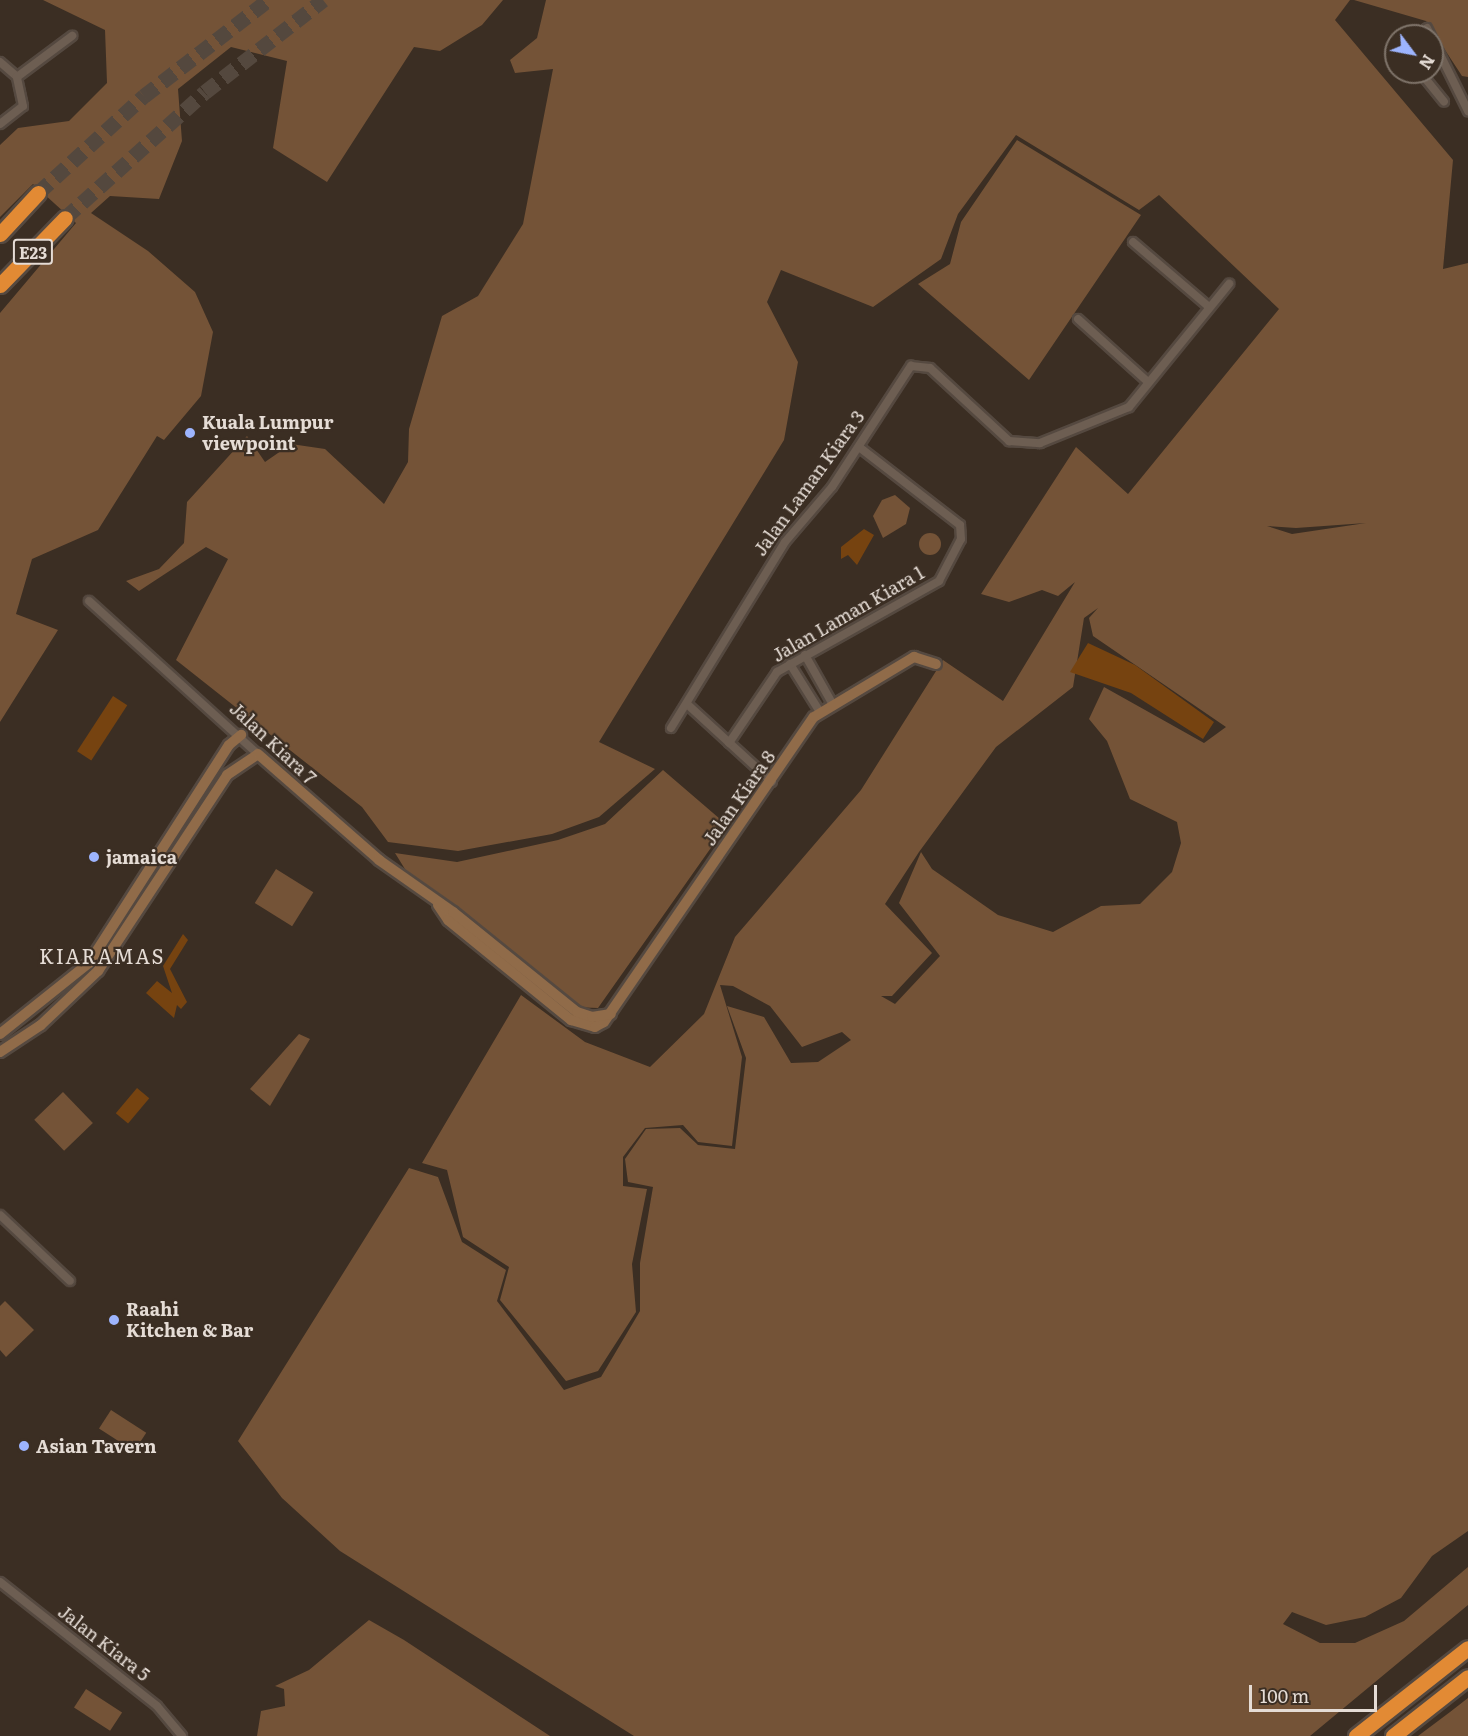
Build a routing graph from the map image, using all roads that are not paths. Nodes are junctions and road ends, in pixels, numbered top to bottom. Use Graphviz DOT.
graph roads {
  1 [pos="72,36"];
  2 [pos="0,62"];
  3 [pos="1444,62"];
  4 [pos="17,77"];
  5 [pos="1430,84"];
  6 [pos="1444,102"];
  7 [pos="1468,111"];
  8 [pos="0,124"];
  9 [pos="38,193"];
  10 [pos="65,218"];
  11 [pos="0,234"];
  12 [pos="1133,242"];
  13 [pos="1229,284"];
  14 [pos="0,285"];
  15 [pos="1209,307"];
  16 [pos="1078,319"];
  17 [pos="1148,382"];
  18 [pos="859,447"];
  19 [pos="88,601"];
  20 [pos="805,655"];
  21 [pos="790,664"];
  22 [pos="936,664"];
  23 [pos="832,703"];
  24 [pos="687,704"];
  25 [pos="820,712"];
  26 [pos="671,728"];
  27 [pos="241,735"];
  28 [pos="729,743"];
  29 [pos="258,754"];
  30 [pos="772,782"];
  31 [pos="438,905"];
  32 [pos="0,1034"];
  33 [pos="0,1052"];
  34 [pos="0,1215"];
  35 [pos="70,1281"];
  36 [pos="0,1582"];
  37 [pos="1468,1648"];
  38 [pos="1468,1677"];
  39 [pos="182,1736"];
  40 [pos="1356,1736"];
  41 [pos="1393,1736"];
  1 -- 4 [label="street"];
  2 -- 4 [label="street"];
  3 -- 7 [label="street"];
  4 -- 8 [label="street"];
  5 -- 6 [label="street"];
  9 -- 11 [label="highway, E23"];
  10 -- 14 [label="highway, E23"];
  12 -- 15 [label="street"];
  13 -- 15 [label="street, Jalan Laman Kiara 3"];
  15 -- 17 [label="street, Jalan Laman Kiara 3"];
  16 -- 17 [label="street"];
  17 -- 18 [label="street, Jalan Laman Kiara 3"];
  18 -- 20 [label="street, Jalan Laman Kiara 1"];
  18 -- 24 [label="street, Jalan Laman Kiara 3"];
  19 -- 27 [label="street, Jalan Kiara 7"];
  20 -- 21 [label="street, Jalan Laman Kiara 1"];
  20 -- 23 [label="street"];
  21 -- 25 [label="street"];
  21 -- 28 [label="street, Jalan Laman Kiara 1"];
  22 -- 23 [label="street, Jalan Kiara 8"];
  23 -- 25 [label="street, Jalan Kiara 8"];
  24 -- 26 [label="street, Jalan Laman Kiara 3"];
  24 -- 28 [label="street"];
  25 -- 30 [label="street, Jalan Kiara 8"];
  27 -- 29 [label="street, Jalan Kiara 7"];
  27 -- 32 [label="street"];
  28 -- 30 [label="street"];
  29 -- 31 [label="street, Jalan Kiara 7"];
  29 -- 33 [label="street"];
  30 -- 31 [label="street, Jalan Kiara 8"];
  34 -- 35 [label="street"];
  36 -- 39 [label="street, Jalan Kiara 5"];
  37 -- 40 [label="highway"];
  38 -- 41 [label="highway"];
}
